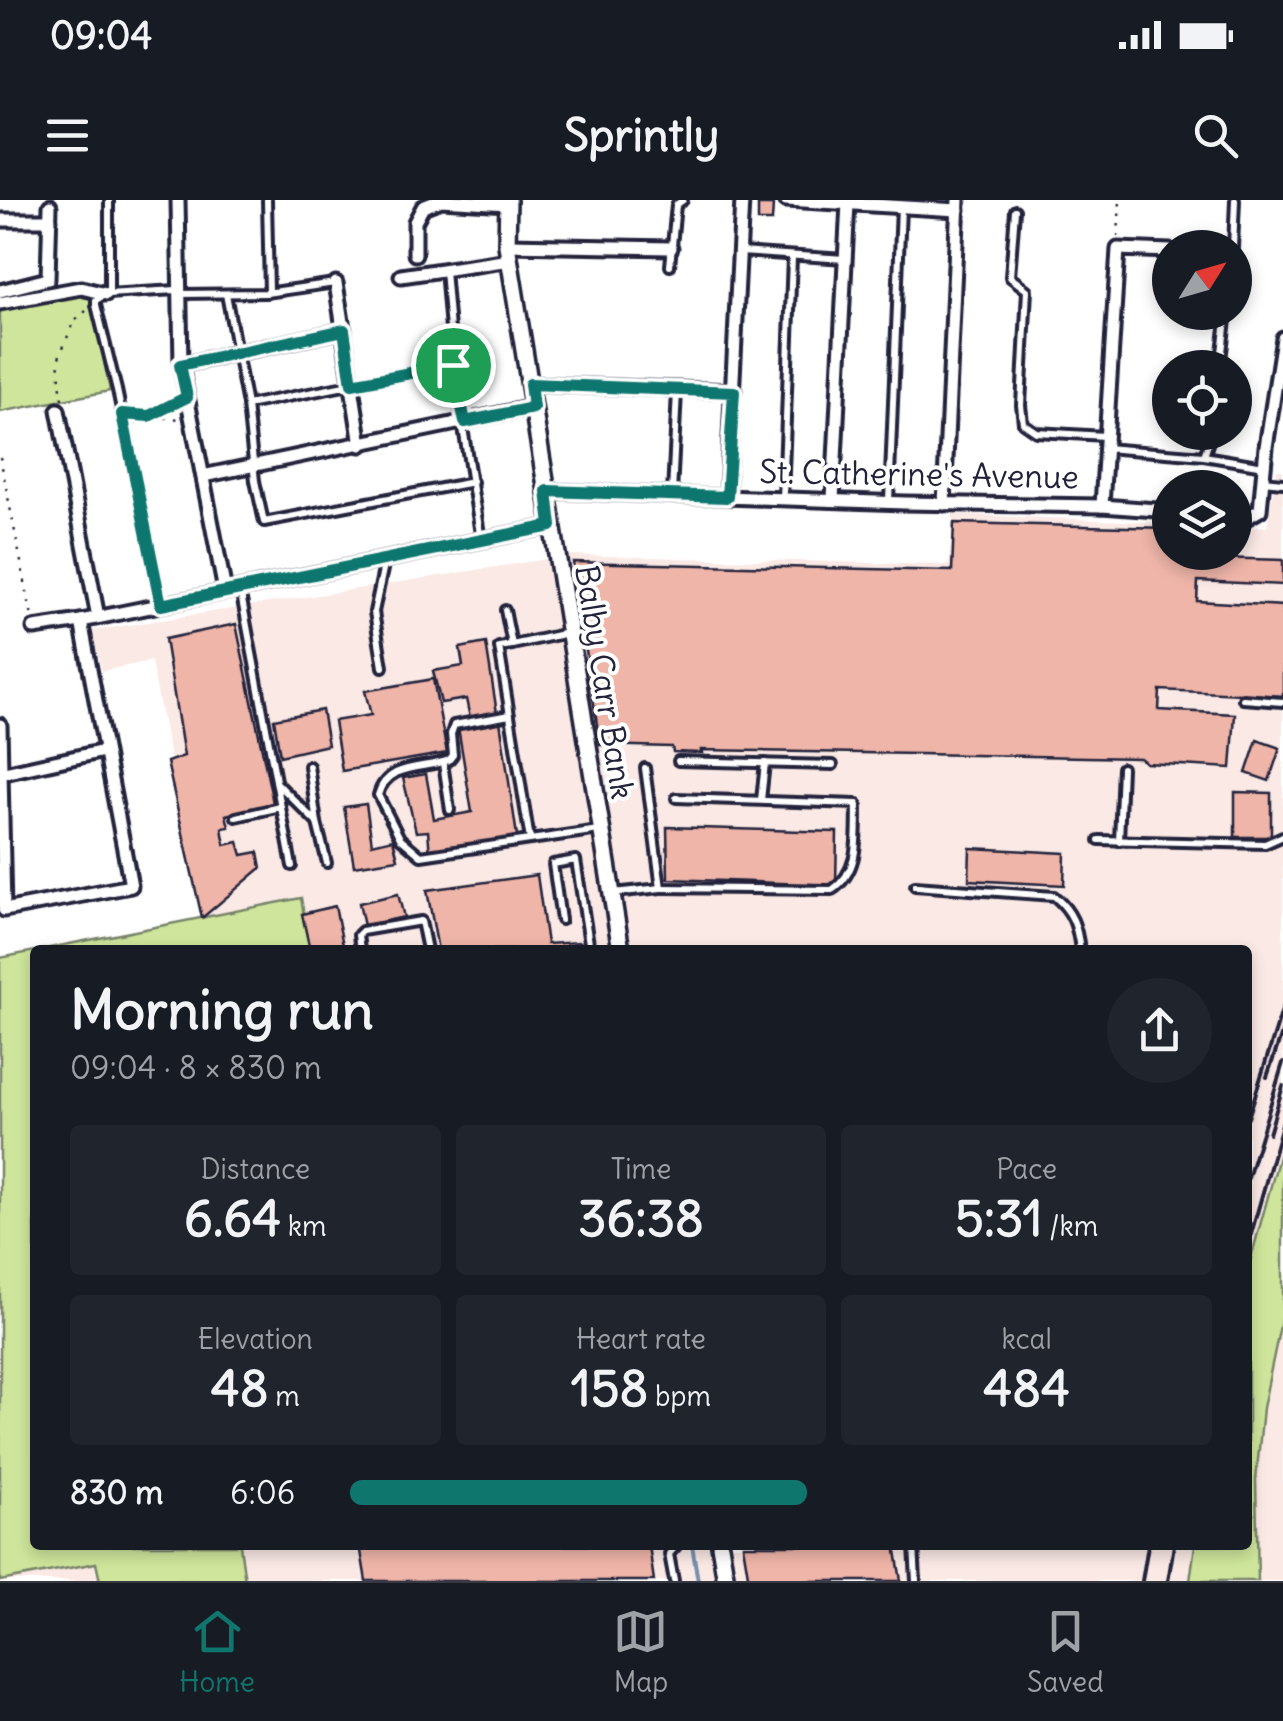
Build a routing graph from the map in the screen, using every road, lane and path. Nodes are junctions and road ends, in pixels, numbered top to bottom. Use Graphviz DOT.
graph roads {
  1 [pos="109,200"];
  2 [pos="178,200"];
  3 [pos="267,200"];
  4 [pos="683,200"];
  5 [pos="742,200"];
  6 [pos="786,200"];
  7 [pos="1120,200"];
  8 [pos="1235,200"];
  9 [pos="508,202"];
  10 [pos="848,203"];
  11 [pos="958,205"];
  12 [pos="901,207"];
  13 [pos="1016,210"];
  14 [pos="0,220"];
  15 [pos="1234,230"];
  16 [pos="671,248"];
  17 [pos="1118,249"];
  18 [pos="1152,250"];
  19 [pos="509,252"];
  20 [pos="740,252"];
  21 [pos="414,254"];
  22 [pos="792,257"];
  23 [pos="847,259"];
  24 [pos="670,266"];
  25 [pos="445,269"];
  26 [pos="401,276"];
  27 [pos="336,283"];
  28 [pos="0,291"];
  29 [pos="177,292"];
  30 [pos="268,292"];
  31 [pos="108,294"];
  32 [pos="226,294"];
  33 [pos="0,303"];
  34 [pos="96,305"];
  35 [pos="344,330"];
  36 [pos="1283,338"];
  37 [pos="236,353"];
  38 [pos="180,365"];
  39 [pos="453,365"];
  40 [pos="352,384"];
  41 [pos="530,384"];
  42 [pos="677,390"];
  43 [pos="734,392"];
  44 [pos="187,397"];
  45 [pos="247,405"];
  46 [pos="533,408"];
  47 [pos="58,410"];
  48 [pos="122,414"];
  49 [pos="149,416"];
  50 [pos="192,420"];
  51 [pos="465,422"];
  52 [pos="125,429"];
  53 [pos="1106,442"];
  54 [pos="362,445"];
  55 [pos="1206,450"];
  56 [pos="1204,456"];
  57 [pos="0,457"];
  58 [pos="255,464"];
  59 [pos="1265,466"];
  60 [pos="203,476"];
  61 [pos="1264,481"];
  62 [pos="473,482"];
  63 [pos="1283,482"];
  64 [pos="547,491"];
  65 [pos="672,494"];
  66 [pos="727,497"];
  67 [pos="782,499"];
  68 [pos="833,499"];
  69 [pos="888,503"];
  70 [pos="944,504"];
  71 [pos="1102,506"];
  72 [pos="1152,510"];
  73 [pos="1252,516"];
  74 [pos="551,526"];
  75 [pos="482,540"];
  76 [pos="386,559"];
  77 [pos="240,588"];
  78 [pos="225,591"];
  79 [pos="161,605"];
  80 [pos="505,610"];
  81 [pos="98,617"];
  82 [pos="81,622"];
  83 [pos="34,628"];
  84 [pos="569,632"];
  85 [pos="512,645"];
  86 [pos="382,668"];
  87 [pos="1243,699"];
  88 [pos="1283,702"];
  89 [pos="510,715"];
  90 [pos="0,726"];
  91 [pos="104,751"];
  92 [pos="678,761"];
  93 [pos="443,763"];
  94 [pos="765,764"];
  95 [pos="833,765"];
  96 [pos="309,766"];
  97 [pos="644,768"];
  98 [pos="1122,768"];
  99 [pos="4,773"];
  100 [pos="276,782"];
  101 [pos="676,798"];
  102 [pos="762,800"];
  103 [pos="281,807"];
  104 [pos="450,810"];
  105 [pos="236,817"];
  106 [pos="317,824"];
  107 [pos="601,829"];
  108 [pos="1283,836"];
  109 [pos="530,840"];
  110 [pos="1098,840"];
  111 [pos="1119,841"];
  112 [pos="327,863"];
  113 [pos="292,866"];
  114 [pos="914,886"];
  115 [pos="661,888"];
  116 [pos="612,893"];
  117 [pos="562,920"];
  118 [pos="359,945"];
  119 [pos="426,945"];
  120 [pos="589,945"];
  121 [pos="620,945"];
  122 [pos="1079,945"];
  123 [pos="673,1550"];
  124 [pos="721,1550"];
  125 [pos="914,1550"];
  126 [pos="674,1581"];
  127 [pos="726,1581"];
  128 [pos="916,1581"];
  1 -- 31 [label="lane"];
  2 -- 29 [label="street"];
  3 -- 30 [label="lane"];
  4 -- 16 [label="lane"];
  5 -- 20 [label="street"];
  6 -- 10 [label="street"];
  7 -- 17 [label="path"];
  8 -- 15 [label="lane"];
  9 -- 19 [label="street, Balby Carr Bank"];
  9 -- 21 [label="street"];
  10 -- 12 [label="street"];
  10 -- 23 [label="street"];
  11 -- 12 [label="street"];
  11 -- 70 [label="street"];
  12 -- 69 [label="lane"];
  13 -- 53 [label="lane"];
  14 -- 28 [label="street"];
  16 -- 19 [label="street"];
  16 -- 24 [label="lane"];
  17 -- 18 [label="street"];
  17 -- 53 [label="street"];
  19 -- 25 [label="street"];
  19 -- 41 [label="street, Balby Carr Bank"];
  20 -- 22 [label="lane"];
  20 -- 43 [label="street"];
  22 -- 23 [label="lane"];
  22 -- 67 [label="lane"];
  23 -- 68 [label="street"];
  25 -- 26 [label="street"];
  25 -- 39 [label="lane"];
  27 -- 30 [label="lane"];
  27 -- 35 [label="street"];
  29 -- 31 [label="lane"];
  29 -- 32 [label="lane"];
  29 -- 38 [label="street"];
  30 -- 32 [label="lane"];
  31 -- 33 [label="street"];
  31 -- 34 [label="lane"];
  32 -- 37 [label="lane"];
  34 -- 47 [label="path"];
  34 -- 48 [label="lane"];
  35 -- 37 [label="street"];
  35 -- 40 [label="street"];
  36 -- 59 [label="street"];
  37 -- 38 [label="street"];
  37 -- 45 [label="lane"];
  38 -- 44 [label="street"];
  39 -- 40 [label="lane"];
  39 -- 51 [label="lane"];
  40 -- 45 [label="lane"];
  40 -- 54 [label="street"];
  41 -- 42 [label="street"];
  41 -- 46 [label="street, Balby Carr Bank"];
  42 -- 43 [label="street"];
  42 -- 65 [label="lane"];
  43 -- 66 [label="street"];
  44 -- 49 [label="path"];
  44 -- 50 [label="street"];
  45 -- 58 [label="lane"];
  46 -- 51 [label="street"];
  46 -- 64 [label="street, Balby Carr Bank"];
  47 -- 81 [label="street"];
  48 -- 49 [label="path"];
  48 -- 52 [label="lane"];
  49 -- 50 [label="path"];
  49 -- 52 [label="path"];
  50 -- 60 [label="street"];
  51 -- 54 [label="street"];
  51 -- 62 [label="lane"];
  52 -- 79 [label="lane"];
  53 -- 56 [label="lane"];
  53 -- 71 [label="street"];
  54 -- 58 [label="street"];
  55 -- 56 [label="lane"];
  56 -- 59 [label="lane"];
  57 -- 83 [label="path"];
  58 -- 60 [label="street"];
  58 -- 62 [label="lane"];
  59 -- 61 [label="street"];
  60 -- 78 [label="street"];
  61 -- 63 [label="lane"];
  61 -- 73 [label="street"];
  62 -- 75 [label="lane"];
  64 -- 65 [label="street, St. Catherine's Avenue"];
  64 -- 74 [label="street, Balby Carr Bank"];
  65 -- 66 [label="street, St. Catherine's Avenue"];
  66 -- 67 [label="street, St. Catherine's Avenue"];
  67 -- 68 [label="street, St. Catherine's Avenue"];
  68 -- 69 [label="street, St. Catherine's Avenue"];
  69 -- 70 [label="street, St. Catherine's Avenue"];
  70 -- 71 [label="street, St. Catherine's Avenue"];
  71 -- 72 [label="street, St. Catherine's Avenue"];
  74 -- 75 [label="street"];
  74 -- 84 [label="street, Balby Carr Bank"];
  75 -- 76 [label="street"];
  76 -- 77 [label="street"];
  76 -- 86 [label="lane"];
  77 -- 78 [label="street"];
  77 -- 100 [label="lane"];
  78 -- 79 [label="street"];
  79 -- 81 [label="street"];
  80 -- 85 [label="lane"];
  81 -- 82 [label="street"];
  82 -- 83 [label="street"];
  82 -- 91 [label="street"];
  84 -- 85 [label="lane"];
  84 -- 107 [label="street, Balby Carr Bank"];
  85 -- 89 [label="lane"];
  87 -- 88 [label="lane"];
  89 -- 93 [label="lane"];
  89 -- 109 [label="lane"];
  90 -- 99 [label="street"];
  91 -- 99 [label="street"];
  91 -- 99 [label="street"];
  92 -- 94 [label="lane"];
  93 -- 104 [label="lane"];
  93 -- 109 [label="lane"];
  94 -- 95 [label="lane"];
  94 -- 102 [label="lane"];
  96 -- 106 [label="lane"];
  97 -- 115 [label="lane"];
  98 -- 111 [label="lane"];
  100 -- 103 [label="lane"];
  100 -- 106 [label="lane"];
  101 -- 102 [label="lane"];
  102 -- 115 [label="lane"];
  103 -- 105 [label="lane"];
  103 -- 113 [label="lane"];
  106 -- 112 [label="lane"];
  107 -- 109 [label="lane"];
  107 -- 116 [label="street, Balby Carr Bank"];
  108 -- 111 [label="lane"];
  110 -- 111 [label="lane"];
  114 -- 122 [label="lane"];
  115 -- 116 [label="lane"];
  116 -- 121 [label="street, Balby Carr Bank"];
  117 -- 120 [label="lane"];
  118 -- 119 [label="lane"];
  123 -- 126 [label="lane"];
  124 -- 127 [label="street"];
  125 -- 128 [label="lane"];
}
